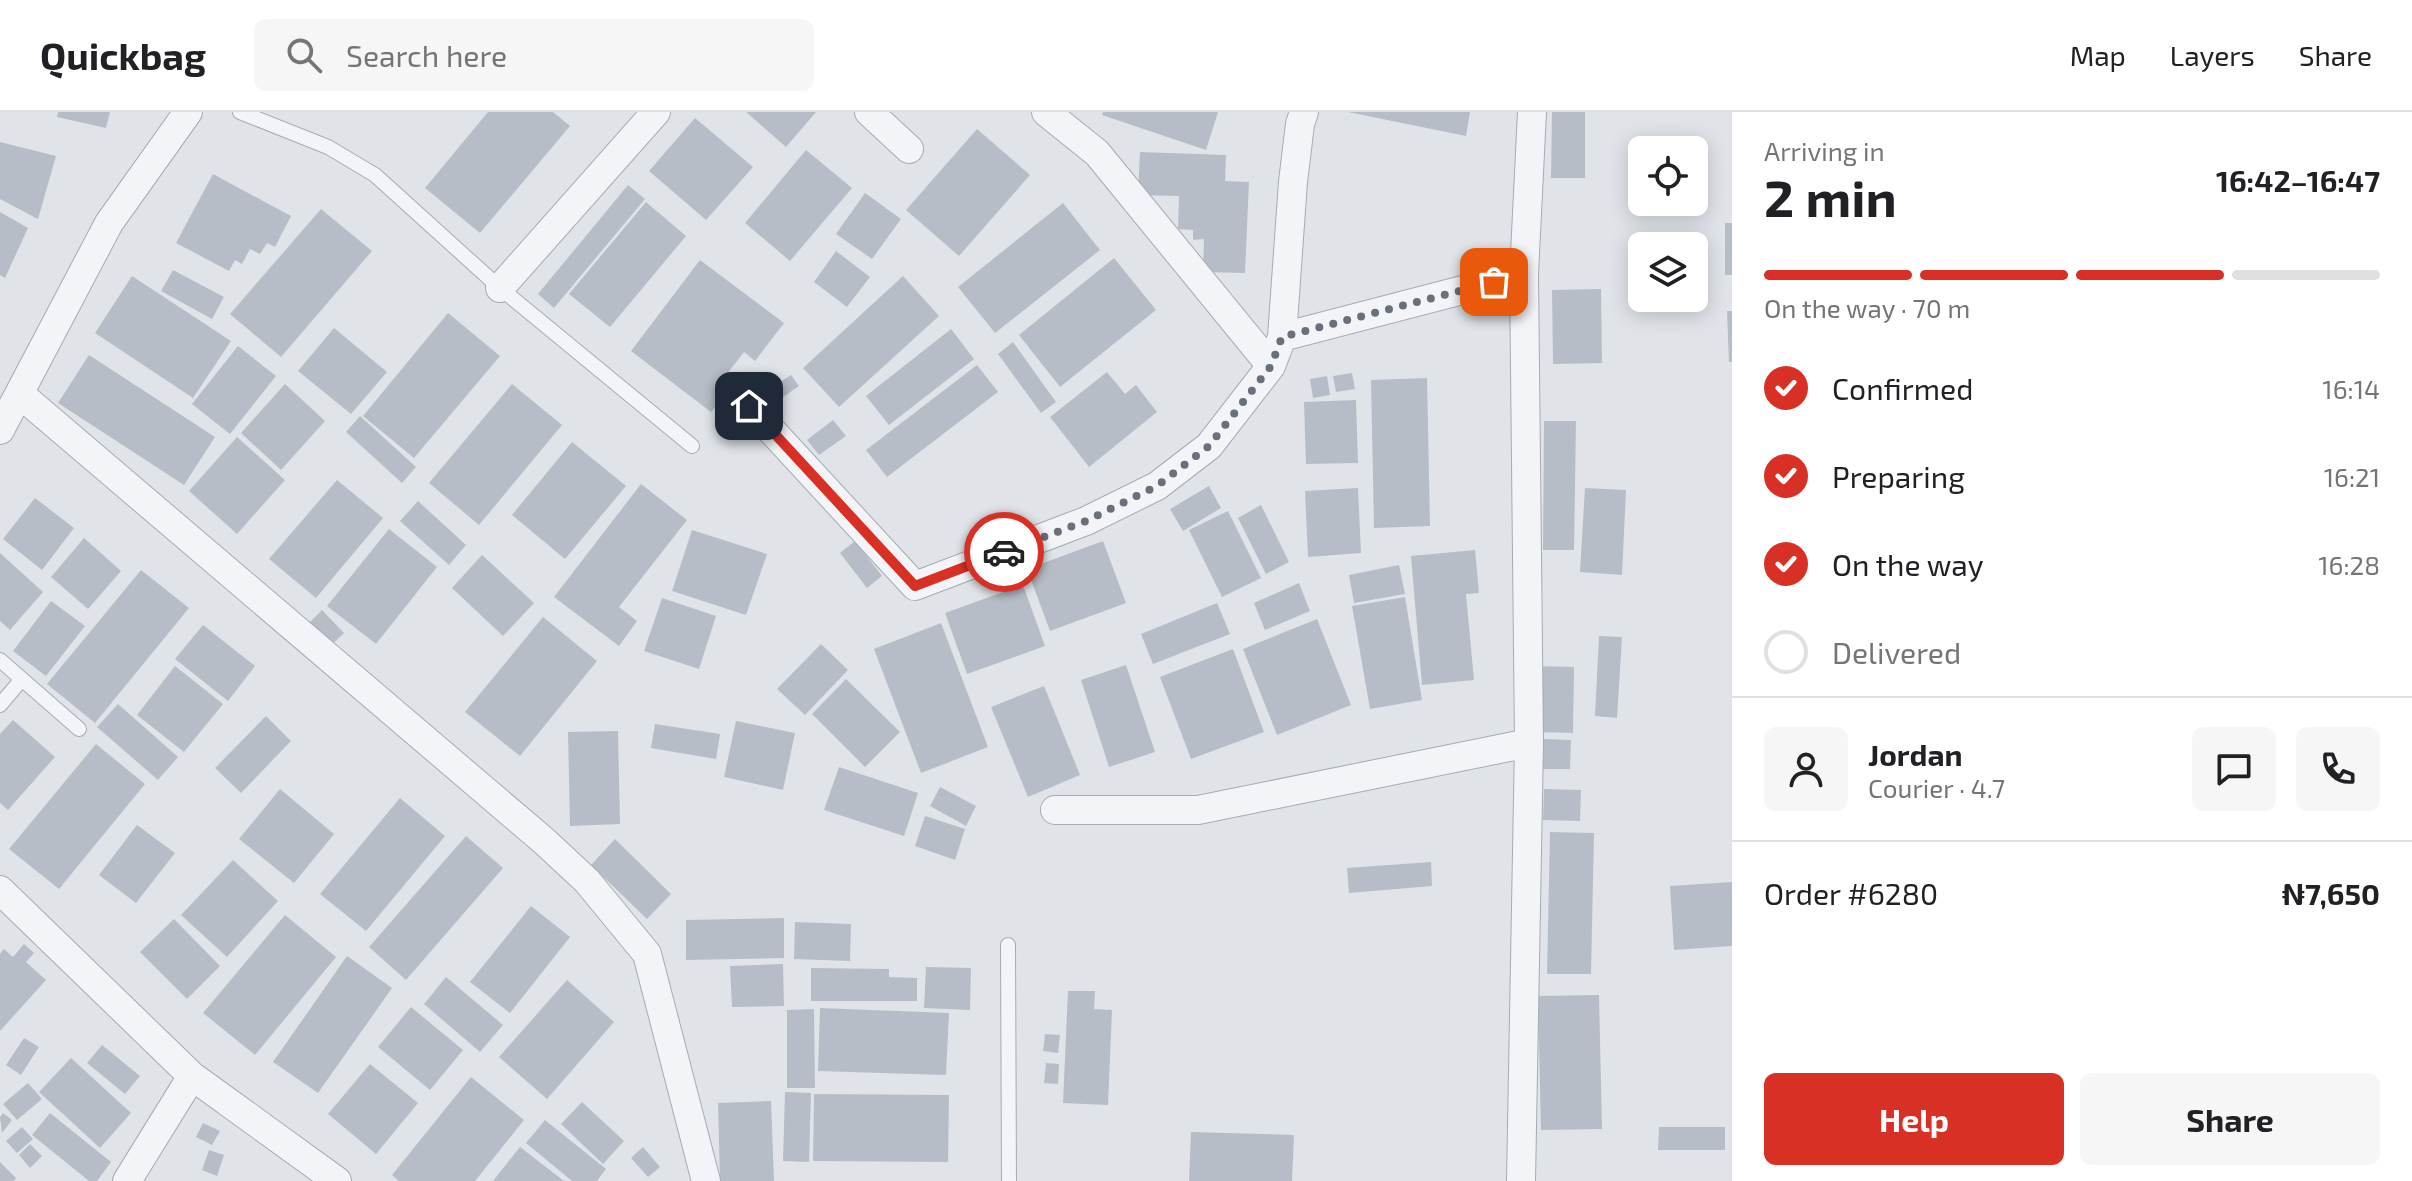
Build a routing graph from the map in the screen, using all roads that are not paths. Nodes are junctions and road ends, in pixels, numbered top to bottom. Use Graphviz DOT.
graph roads {
  1 [pos="188,112"];
  2 [pos="240,112"];
  3 [pos="656,112"];
  4 [pos="869,112"];
  5 [pos="1046,112"];
  6 [pos="1304,112"];
  7 [pos="1532,112"];
  8 [pos="909,149"];
  9 [pos="1524,274"];
  10 [pos="500,288"];
  11 [pos="1282,337"];
  12 [pos="1271,366"];
  13 [pos="21,395"];
  14 [pos="749,406"];
  15 [pos="0,430"];
  16 [pos="692,446"];
  17 [pos="0,660"];
  18 [pos="22,679"];
  19 [pos="0,705"];
  20 [pos="79,729"];
  21 [pos="1529,743"];
  22 [pos="1055,810"];
  23 [pos="0,890"];
  24 [pos="1008,945"];
  25 [pos="192,1076"];
  26 [pos="127,1181"];
  27 [pos="337,1181"];
  28 [pos="706,1181"];
  29 [pos="1009,1181"];
  30 [pos="1521,1181"];
  1 -- 13 [label="street"];
  2 -- 10 [label="lane"];
  3 -- 10 [label="street"];
  4 -- 8 [label="street"];
  5 -- 12 [label="street"];
  6 -- 11 [label="street"];
  7 -- 9 [label="street"];
  9 -- 11 [label="street"];
  9 -- 21 [label="street"];
  10 -- 16 [label="lane"];
  11 -- 12 [label="street"];
  12 -- 14 [label="street"];
  13 -- 15 [label="street"];
  13 -- 28 [label="street"];
  17 -- 18 [label="lane"];
  18 -- 19 [label="lane"];
  18 -- 20 [label="lane"];
  21 -- 22 [label="street"];
  21 -- 30 [label="street"];
  23 -- 25 [label="street"];
  24 -- 29 [label="lane"];
  25 -- 26 [label="street"];
  25 -- 27 [label="street"];
}
